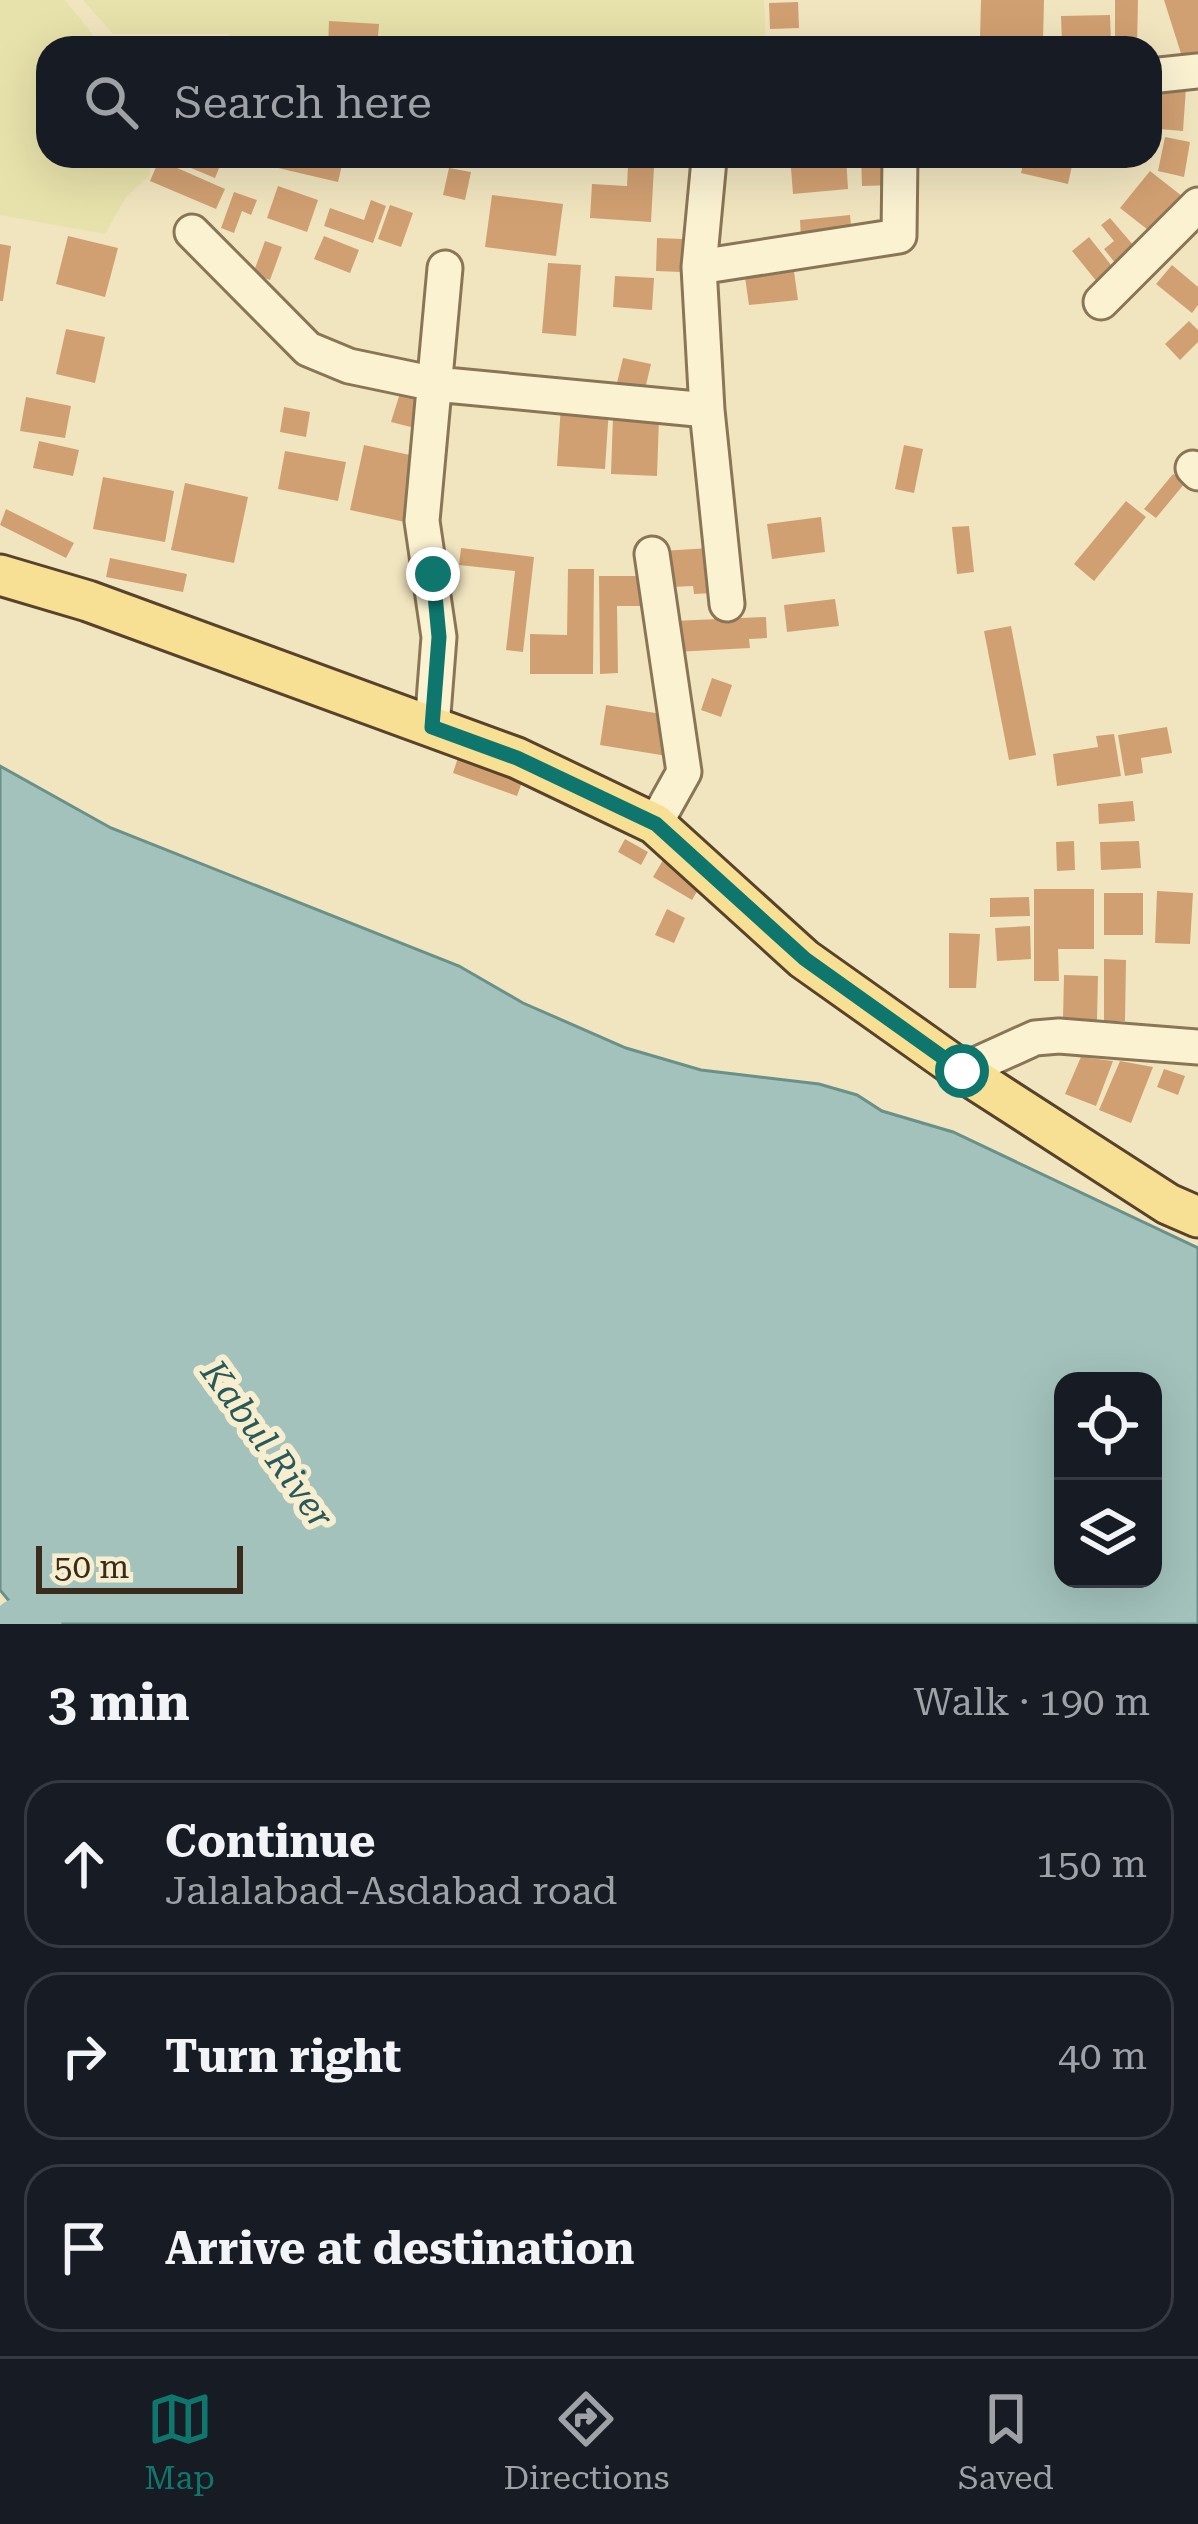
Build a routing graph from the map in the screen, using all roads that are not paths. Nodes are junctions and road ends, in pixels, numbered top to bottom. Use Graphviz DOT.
graph roads {
  1 [pos="1198,71"];
  2 [pos="1162,75"];
  3 [pos="708,168"];
  4 [pos="900,168"];
  5 [pos="1198,205"];
  6 [pos="192,232"];
  7 [pos="699,267"];
  8 [pos="445,268"];
  9 [pos="1101,302"];
  10 [pos="435,384"];
  11 [pos="707,410"];
  12 [pos="652,554"];
  13 [pos="0,575"];
  14 [pos="727,604"];
  15 [pos="432,727"];
  16 [pos="656,824"];
  17 [pos="1198,1047"];
  18 [pos="962,1071"];
  19 [pos="1198,1217"];
  1 -- 2 [label="street"];
  3 -- 7 [label="street"];
  4 -- 7 [label="street"];
  5 -- 9 [label="street"];
  6 -- 10 [label="street"];
  7 -- 11 [label="street"];
  8 -- 10 [label="street"];
  10 -- 11 [label="street"];
  10 -- 15 [label="street"];
  11 -- 14 [label="street"];
  12 -- 16 [label="street"];
  13 -- 15 [label="main road"];
  15 -- 16 [label="main road"];
  16 -- 18 [label="main road"];
  17 -- 18 [label="street"];
  18 -- 19 [label="main road"];
}
